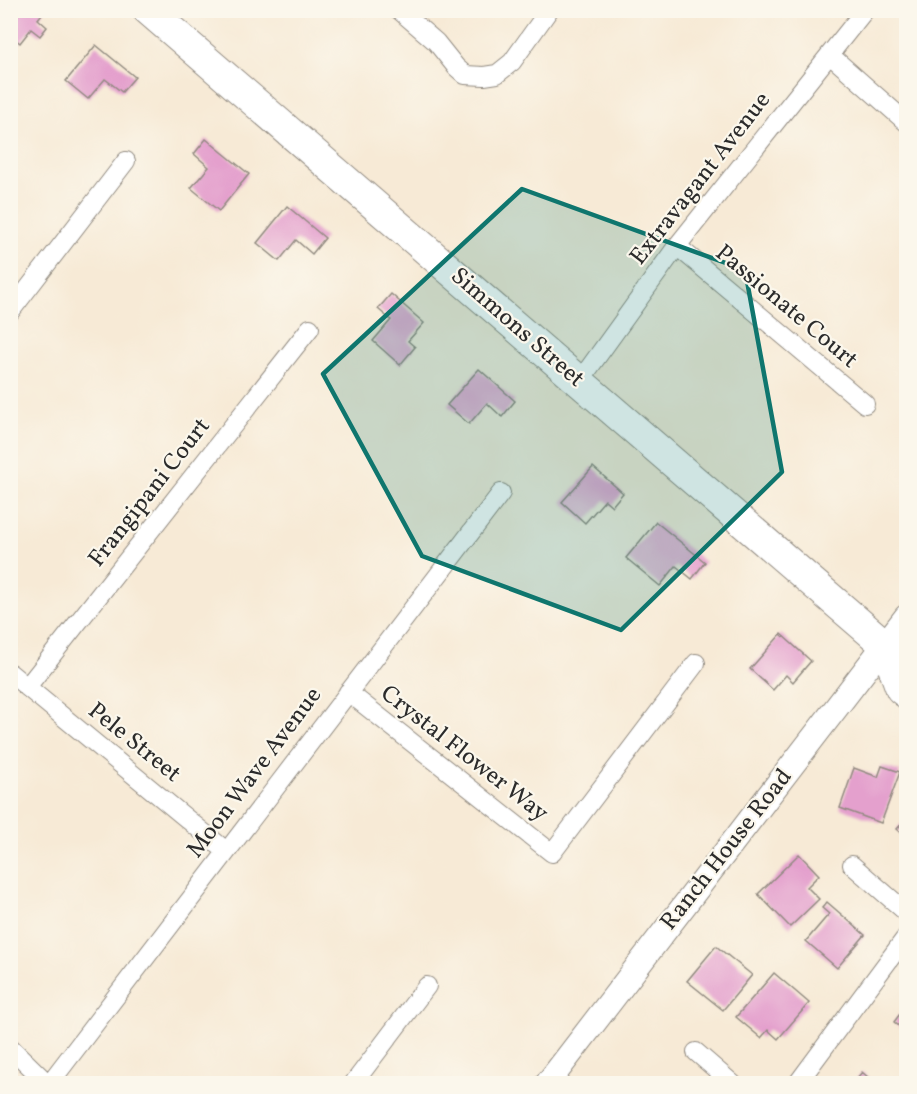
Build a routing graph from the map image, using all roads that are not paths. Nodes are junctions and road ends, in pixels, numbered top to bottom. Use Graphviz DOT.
graph roads {
  1 [pos="148,10"];
  2 [pos="399,10"];
  3 [pos="549,10"];
  4 [pos="865,10"];
  5 [pos="830,55"];
  6 [pos="906,122"];
  7 [pos="126,161"];
  8 [pos="677,246"];
  9 [pos="10,312"];
  10 [pos="310,328"];
  11 [pos="579,382"];
  12 [pos="865,404"];
  13 [pos="501,493"];
  14 [pos="906,617"];
  15 [pos="896,647"];
  16 [pos="696,663"];
  17 [pos="10,673"];
  18 [pos="27,687"];
  19 [pos="348,692"];
  20 [pos="906,693"];
  21 [pos="226,851"];
  22 [pos="852,865"];
  23 [pos="906,912"];
  24 [pos="906,937"];
  25 [pos="427,986"];
  26 [pos="10,1047"];
  27 [pos="696,1052"];
  28 [pos="48,1083"];
  29 [pos="353,1083"];
  30 [pos="547,1083"];
  31 [pos="733,1083"];
  32 [pos="797,1083"];
  1 -- 11 [label="main road, Simmons Street"];
  2 -- 3 [label="street"];
  4 -- 5 [label="street, Extravagant Avenue"];
  5 -- 6 [label="street"];
  5 -- 8 [label="street, Extravagant Avenue"];
  7 -- 9 [label="street"];
  8 -- 11 [label="street, Extravagant Avenue"];
  8 -- 12 [label="street, Passionate Court"];
  10 -- 18 [label="street, Frangipani Court"];
  11 -- 15 [label="main road, Simmons Street"];
  13 -- 19 [label="street, Moon Wave Avenue"];
  14 -- 15 [label="street, Ranch House Road"];
  15 -- 20 [label="main road, Simmons Street"];
  15 -- 30 [label="street, Ranch House Road"];
  16 -- 19 [label="street, Crystal Flower Way"];
  17 -- 18 [label="street, Pele Street"];
  18 -- 21 [label="street, Pele Street"];
  19 -- 21 [label="street, Moon Wave Avenue"];
  21 -- 28 [label="street, Moon Wave Avenue"];
  22 -- 23 [label="street"];
  24 -- 32 [label="street"];
  25 -- 29 [label="street"];
  26 -- 28 [label="street"];
  27 -- 31 [label="street"];
}
